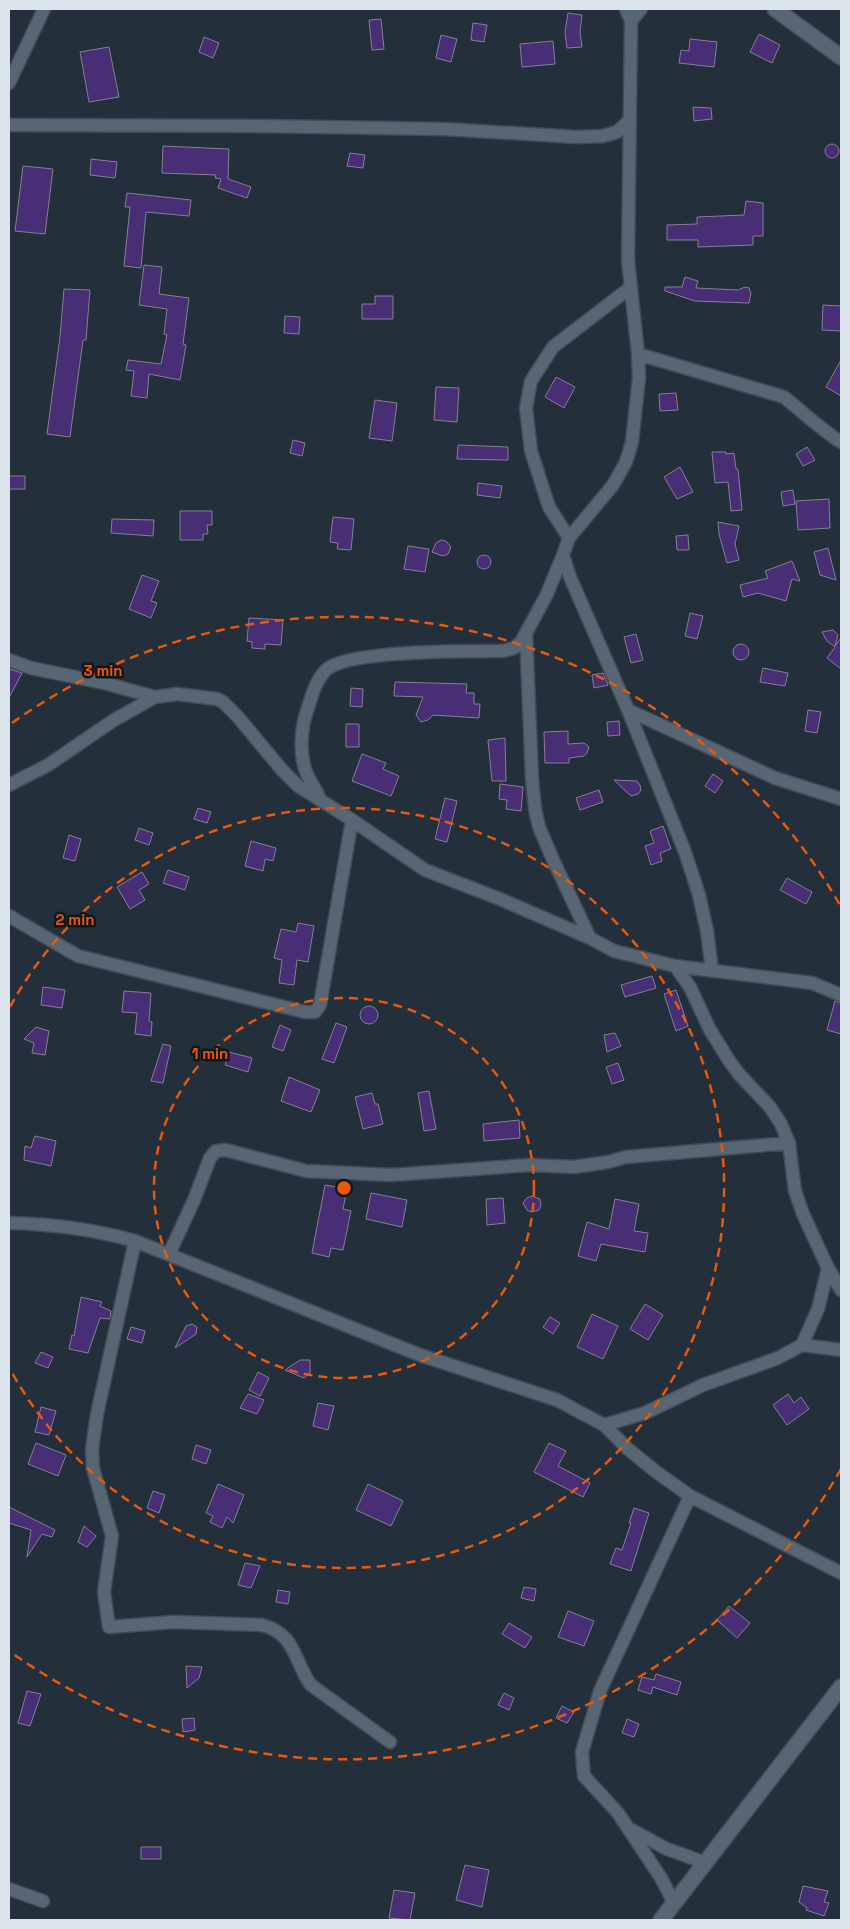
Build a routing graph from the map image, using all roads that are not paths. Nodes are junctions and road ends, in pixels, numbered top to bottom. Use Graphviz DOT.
graph roads {
  1 [pos="626,9"];
  2 [pos="641,9"];
  3 [pos="42,10"];
  4 [pos="781,11"];
  5 [pos="631,21"];
  6 [pos="841,57"];
  7 [pos="9,83"];
  8 [pos="630,120"];
  9 [pos="9,126"];
  10 [pos="631,287"];
  11 [pos="638,354"];
  12 [pos="841,442"];
  13 [pos="569,538"];
  14 [pos="563,555"];
  15 [pos="526,633"];
  16 [pos="9,660"];
  17 [pos="155,698"];
  18 [pos="628,710"];
  19 [pos="9,785"];
  20 [pos="320,798"];
  21 [pos="841,799"];
  22 [pos="352,820"];
  23 [pos="9,916"];
  24 [pos="590,938"];
  25 [pos="674,966"];
  26 [pos="712,971"];
  27 [pos="841,995"];
  28 [pos="789,1143"];
  29 [pos="9,1223"];
  30 [pos="135,1242"];
  31 [pos="169,1254"];
  32 [pos="828,1268"];
  33 [pos="841,1290"];
  34 [pos="802,1344"];
  35 [pos="841,1350"];
  36 [pos="604,1425"];
  37 [pos="690,1496"];
  38 [pos="841,1573"];
  39 [pos="841,1687"];
  40 [pos="390,1742"];
  41 [pos="628,1828"];
  42 [pos="706,1863"];
  43 [pos="9,1889"];
  44 [pos="43,1901"];
  45 [pos="674,1903"];
  46 [pos="662,1920"];
  1 -- 5 [label="street"];
  2 -- 5 [label="street"];
  3 -- 7 [label="street"];
  4 -- 6 [label="street"];
  5 -- 8 [label="street"];
  8 -- 9 [label="street"];
  8 -- 10 [label="street"];
  10 -- 11 [label="street"];
  10 -- 13 [label="street"];
  11 -- 12 [label="street"];
  11 -- 13 [label="street"];
  13 -- 14 [label="street"];
  14 -- 15 [label="street"];
  14 -- 18 [label="street"];
  15 -- 20 [label="street"];
  15 -- 24 [label="street"];
  16 -- 17 [label="street"];
  17 -- 19 [label="street"];
  17 -- 20 [label="street"];
  18 -- 21 [label="street"];
  18 -- 26 [label="street"];
  20 -- 22 [label="street"];
  22 -- 23 [label="street"];
  22 -- 24 [label="street"];
  24 -- 25 [label="street"];
  25 -- 26 [label="street"];
  25 -- 28 [label="street"];
  26 -- 27 [label="street"];
  28 -- 31 [label="street"];
  28 -- 32 [label="street"];
  29 -- 30 [label="street"];
  30 -- 31 [label="street"];
  30 -- 40 [label="street"];
  31 -- 36 [label="street"];
  32 -- 33 [label="street"];
  32 -- 34 [label="street"];
  34 -- 35 [label="street"];
  34 -- 36 [label="street"];
  36 -- 37 [label="street"];
  37 -- 38 [label="street"];
  37 -- 41 [label="street"];
  39 -- 42 [label="street"];
  41 -- 42 [label="street"];
  41 -- 45 [label="street"];
  42 -- 45 [label="street"];
  43 -- 44 [label="street"];
  45 -- 46 [label="street"];
}
